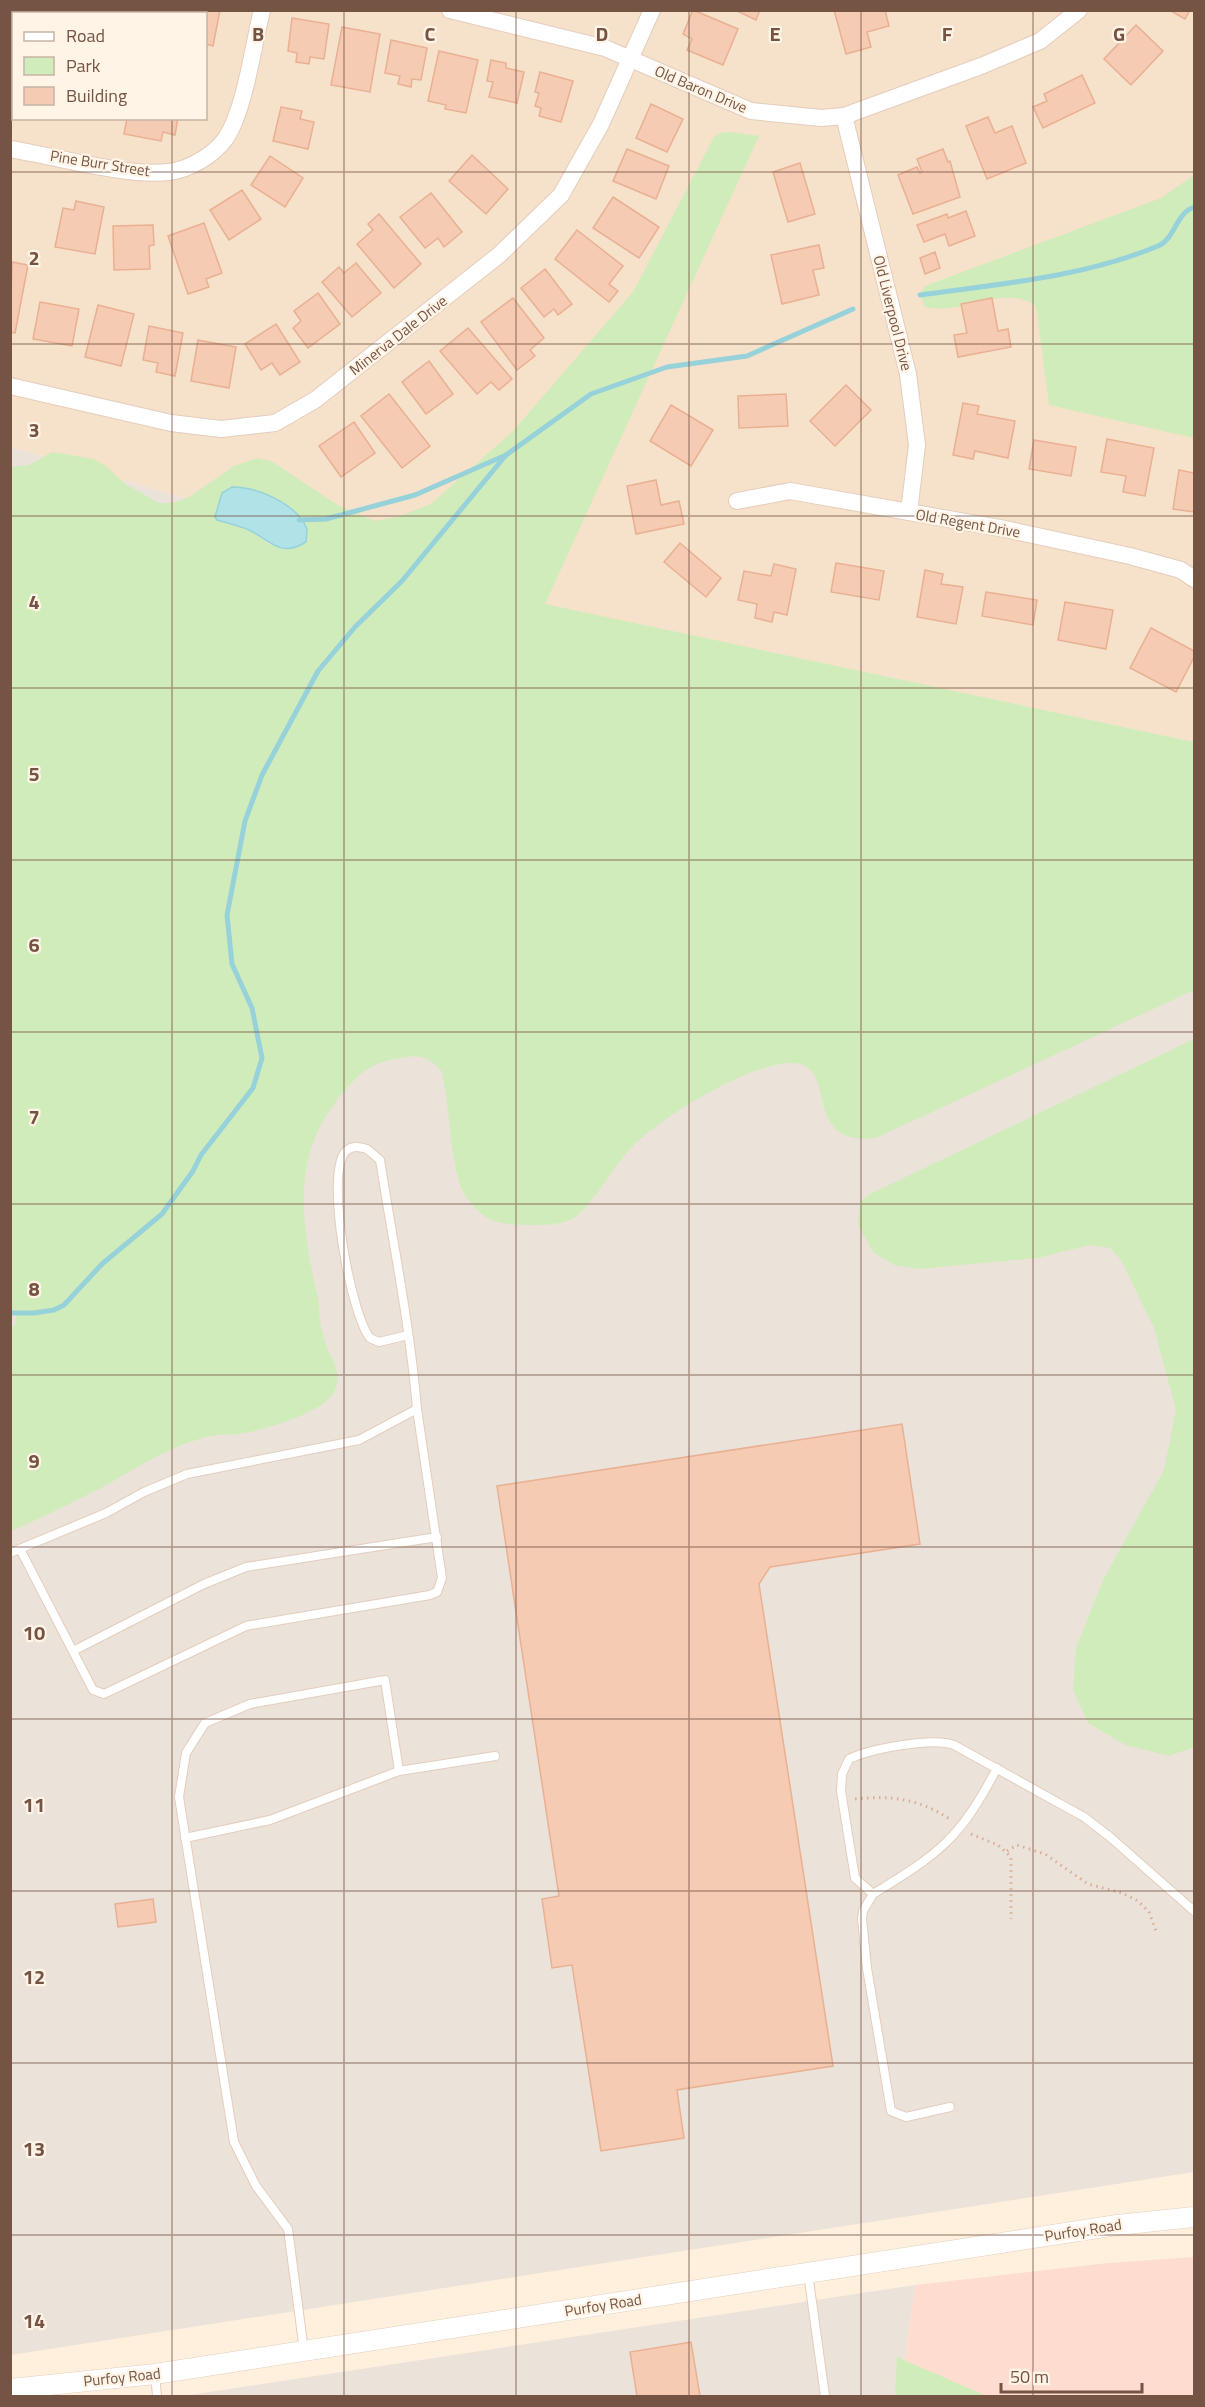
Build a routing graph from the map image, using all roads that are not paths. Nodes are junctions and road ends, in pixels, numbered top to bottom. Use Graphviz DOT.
graph roads {
  1 [pos="262,10"];
  2 [pos="450,10"];
  3 [pos="652,10"];
  4 [pos="1079,10"];
  5 [pos="629,58"];
  6 [pos="844,116"];
  7 [pos="10,149"];
  8 [pos="10,386"];
  9 [pos="737,501"];
  10 [pos="909,512"];
  11 [pos="1194,579"];
  12 [pos="408,1335"];
  13 [pos="417,1409"];
  14 [pos="437,1537"];
  15 [pos="21,1551"];
  16 [pos="10,1553"];
  17 [pos="73,1651"];
  18 [pos="495,1756"];
  19 [pos="998,1768"];
  20 [pos="399,1771"];
  21 [pos="185,1838"];
  22 [pos="873,1894"];
  23 [pos="1194,1911"];
  24 [pos="950,2107"];
  25 [pos="1194,2217"];
  26 [pos="808,2273"];
  27 [pos="304,2352"];
  28 [pos="155,2374"];
  29 [pos="21,2391"];
  30 [pos="156,2397"];
  31 [pos="825,2397"];
  1 -- 7 [label="street, Pine Burr Street"];
  2 -- 5 [label="street, Old Baron Drive"];
  3 -- 5 [label="street, Minerva Dale Drive"];
  4 -- 6 [label="street, Old Baron Drive"];
  5 -- 6 [label="street, Old Baron Drive"];
  5 -- 8 [label="street, Minerva Dale Drive"];
  6 -- 10 [label="street, Old Liverpool Drive"];
  9 -- 10 [label="street, Old Regent Drive"];
  10 -- 11 [label="street, Old Regent Drive"];
  12 -- 12 [label="lane"];
  12 -- 13 [label="lane"];
  13 -- 14 [label="lane"];
  13 -- 15 [label="lane"];
  14 -- 17 [label="lane"];
  14 -- 17 [label="lane"];
  15 -- 16 [label="lane"];
  15 -- 17 [label="lane"];
  18 -- 20 [label="lane"];
  19 -- 22 [label="lane"];
  19 -- 22 [label="lane"];
  19 -- 23 [label="lane"];
  20 -- 21 [label="lane"];
  20 -- 21 [label="lane"];
  21 -- 27 [label="lane"];
  22 -- 24 [label="lane"];
  25 -- 26 [label="street, Purfoy Road"];
  26 -- 27 [label="street, Purfoy Road"];
  26 -- 31 [label="lane"];
  27 -- 28 [label="street, Purfoy Road"];
  28 -- 29 [label="street, Purfoy Road"];
  28 -- 30 [label="lane"];
}
